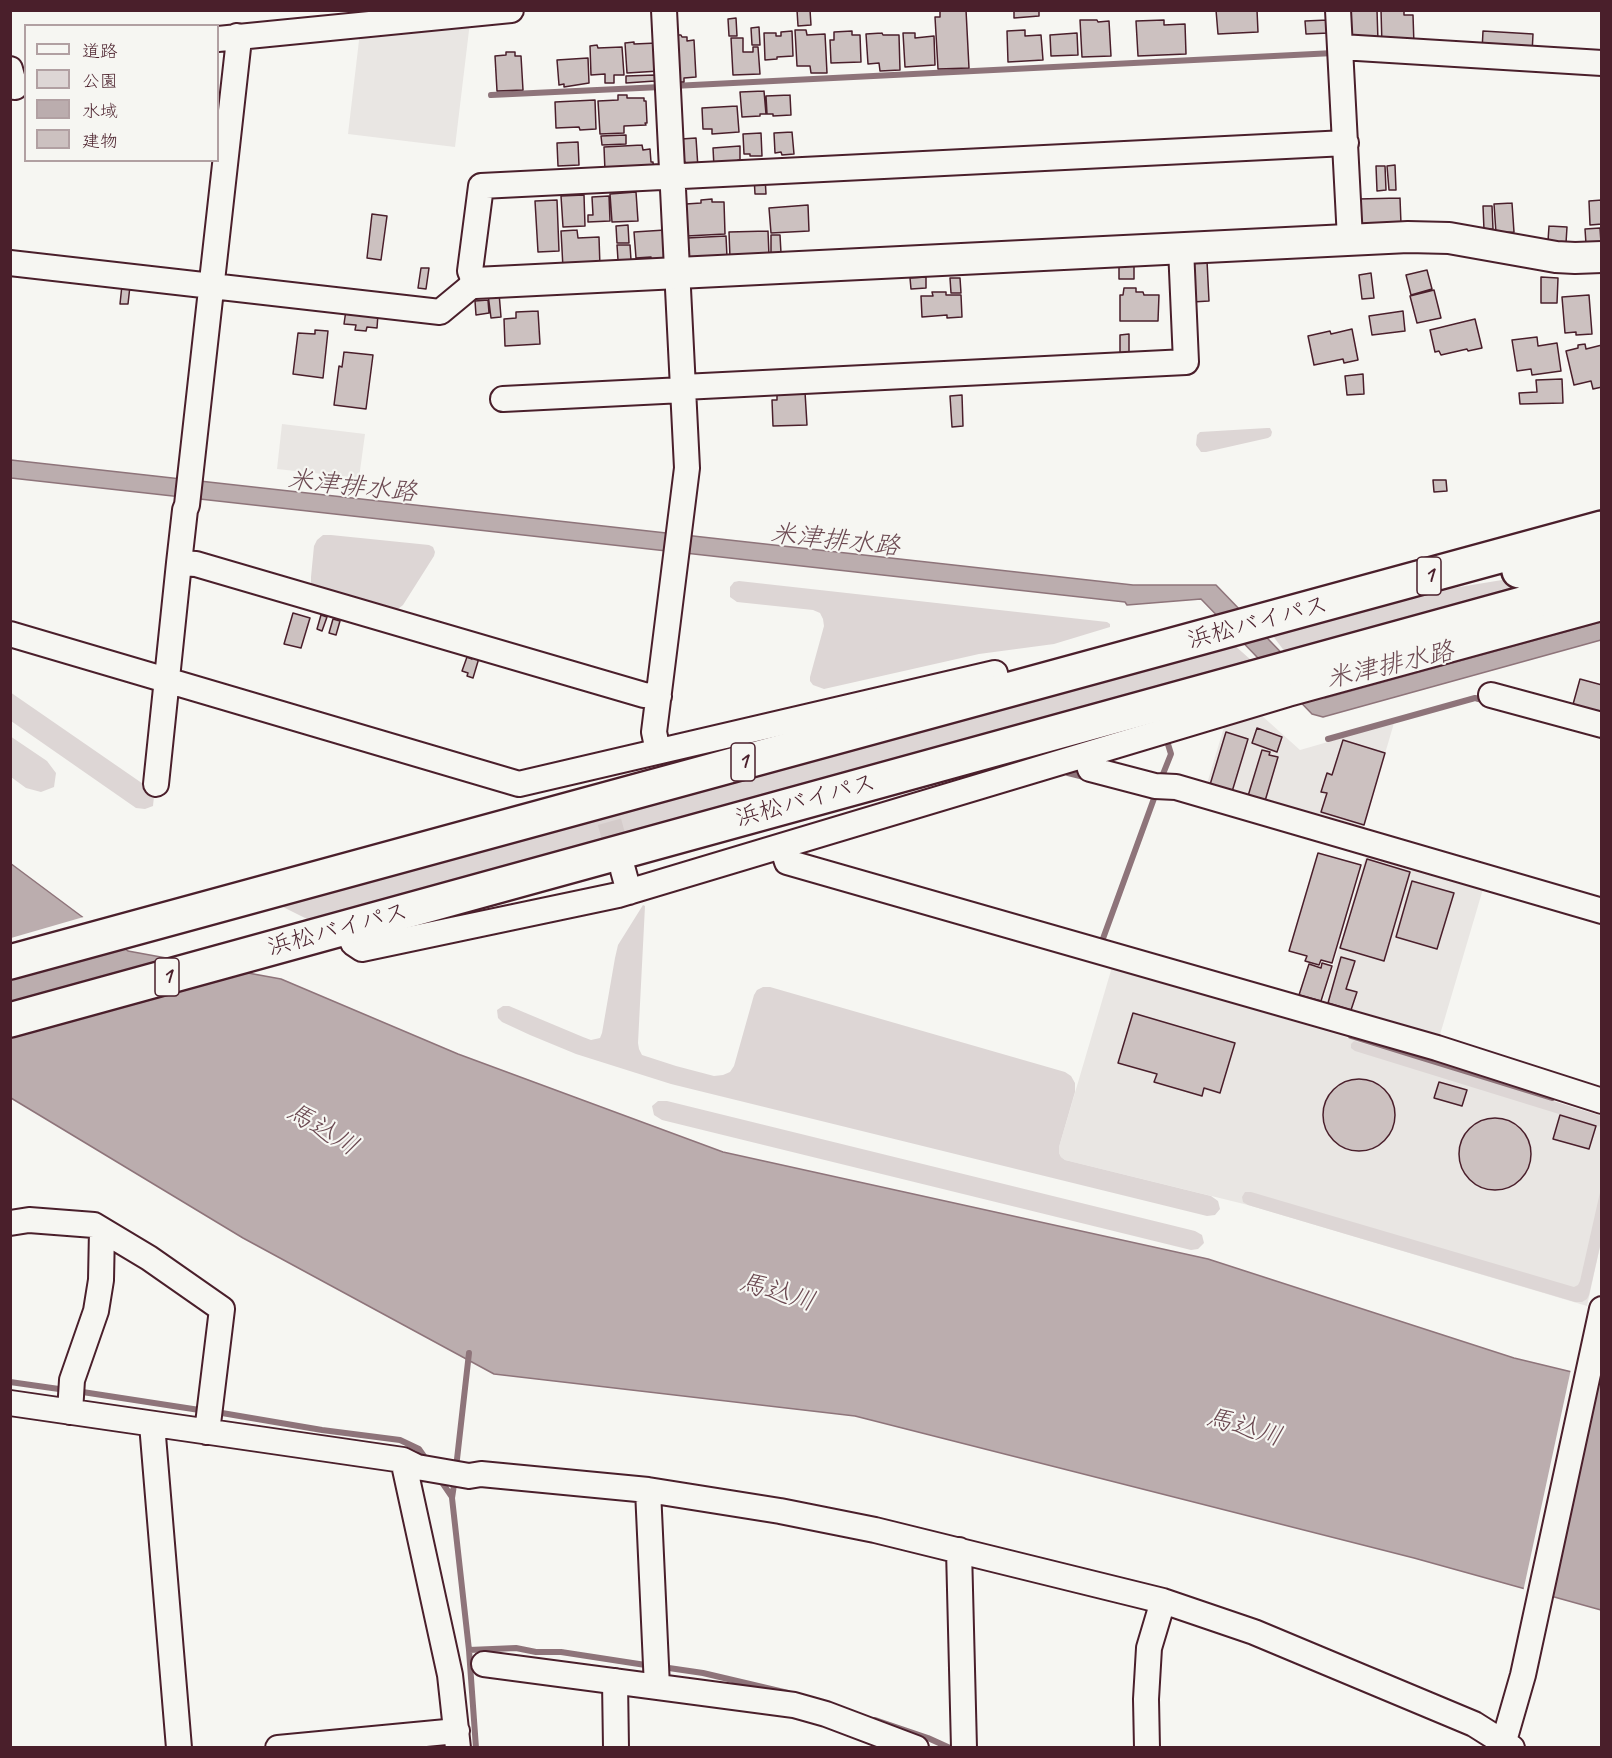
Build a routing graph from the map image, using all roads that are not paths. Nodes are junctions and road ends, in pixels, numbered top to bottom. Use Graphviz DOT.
graph roads {
  1 [pos="511,10"];
  2 [pos="664,10"];
  3 [pos="1338,10"];
  4 [pos="227,38"];
  5 [pos="1341,47"];
  6 [pos="1602,63"];
  7 [pos="1346,143"];
  8 [pos="672,177"];
  9 [pos="1350,239"];
  10 [pos="1181,248"];
  11 [pos="1602,257"];
  12 [pos="10,263"];
  13 [pos="677,273"];
  14 [pos="475,283"];
  15 [pos="212,286"];
  16 [pos="683,389"];
  17 [pos="503,399"];
  18 [pos="1602,528"];
  19 [pos="1602,556"];
  20 [pos="178,563"];
  21 [pos="1410,581"];
  22 [pos="1602,582"];
  23 [pos="1602,608"];
  24 [pos="10,634"];
  25 [pos="1293,680"];
  26 [pos="168,681"];
  27 [pos="1000,692"];
  28 [pos="1491,695"];
  29 [pos="658,696"];
  30 [pos="1602,725"];
  31 [pos="658,751"];
  32 [pos="1086,755"];
  33 [pos="156,784"];
  34 [pos="782,846"];
  35 [pos="1602,911"];
  36 [pos="336,931"];
  37 [pos="10,962"];
  38 [pos="10,1020"];
  39 [pos="1602,1101"];
  40 [pos="10,1222"];
  41 [pos="102,1230"];
  42 [pos="1602,1309"];
  43 [pos="10,1403"];
  44 [pos="70,1412"];
  45 [pos="152,1424"];
  46 [pos="207,1432"];
  47 [pos="410,1463"];
  48 [pos="648,1491"];
  49 [pos="959,1550"];
  50 [pos="1163,1601"];
  51 [pos="484,1664"];
  52 [pos="615,1681"];
  53 [pos="657,1687"];
  54 [pos="458,1739"];
  55 [pos="1506,1746"];
  56 [pos="179,1748"];
  57 [pos="278,1748"];
  58 [pos="616,1748"];
  59 [pos="916,1748"];
  60 [pos="964,1748"];
  61 [pos="1147,1748"];
  1 -- 4 [label="street"];
  2 -- 8 [label="street"];
  3 -- 5 [label="street"];
  4 -- 15 [label="street"];
  5 -- 6 [label="street"];
  5 -- 7 [label="street"];
  7 -- 8 [label="street"];
  7 -- 9 [label="street"];
  8 -- 13 [label="street"];
  8 -- 14 [label="street"];
  9 -- 10 [label="street"];
  9 -- 11 [label="street"];
  10 -- 13 [label="street"];
  10 -- 16 [label="street"];
  12 -- 15 [label="street"];
  13 -- 14 [label="street"];
  13 -- 16 [label="street"];
  14 -- 15 [label="street"];
  15 -- 20 [label="street"];
  16 -- 17 [label="street"];
  16 -- 29 [label="street"];
  18 -- 21 [label="highway, 浜松バイパス / 1"];
  19 -- 21 [label="highway"];
  20 -- 26 [label="street"];
  20 -- 29 [label="street"];
  21 -- 27 [label="highway, 浜松バイパス / 1"];
  22 -- 25 [label="highway, 浜松バイパス / 1"];
  23 -- 25 [label="street"];
  24 -- 26 [label="street"];
  25 -- 32 [label="street"];
  25 -- 36 [label="highway, 浜松バイパス / 1"];
  26 -- 31 [label="street"];
  26 -- 33 [label="street"];
  27 -- 31 [label="street"];
  27 -- 37 [label="highway, 浜松バイパス / 1"];
  28 -- 30 [label="street"];
  29 -- 31 [label="street"];
  32 -- 34 [label="street"];
  32 -- 35 [label="street"];
  34 -- 36 [label="street"];
  34 -- 39 [label="street"];
  36 -- 38 [label="highway, 浜松バイパス / 1"];
  40 -- 41 [label="street"];
  41 -- 44 [label="street"];
  41 -- 46 [label="street"];
  42 -- 55 [label="street"];
  43 -- 44 [label="street"];
  44 -- 45 [label="street"];
  45 -- 46 [label="street"];
  45 -- 56 [label="street"];
  46 -- 47 [label="street"];
  47 -- 48 [label="street"];
  47 -- 54 [label="street"];
  48 -- 49 [label="street"];
  48 -- 53 [label="street"];
  49 -- 50 [label="street"];
  49 -- 60 [label="street"];
  50 -- 55 [label="street"];
  50 -- 61 [label="street"];
  51 -- 52 [label="street"];
  52 -- 53 [label="street"];
  52 -- 58 [label="street"];
  53 -- 59 [label="street"];
  54 -- 57 [label="street"];
}
